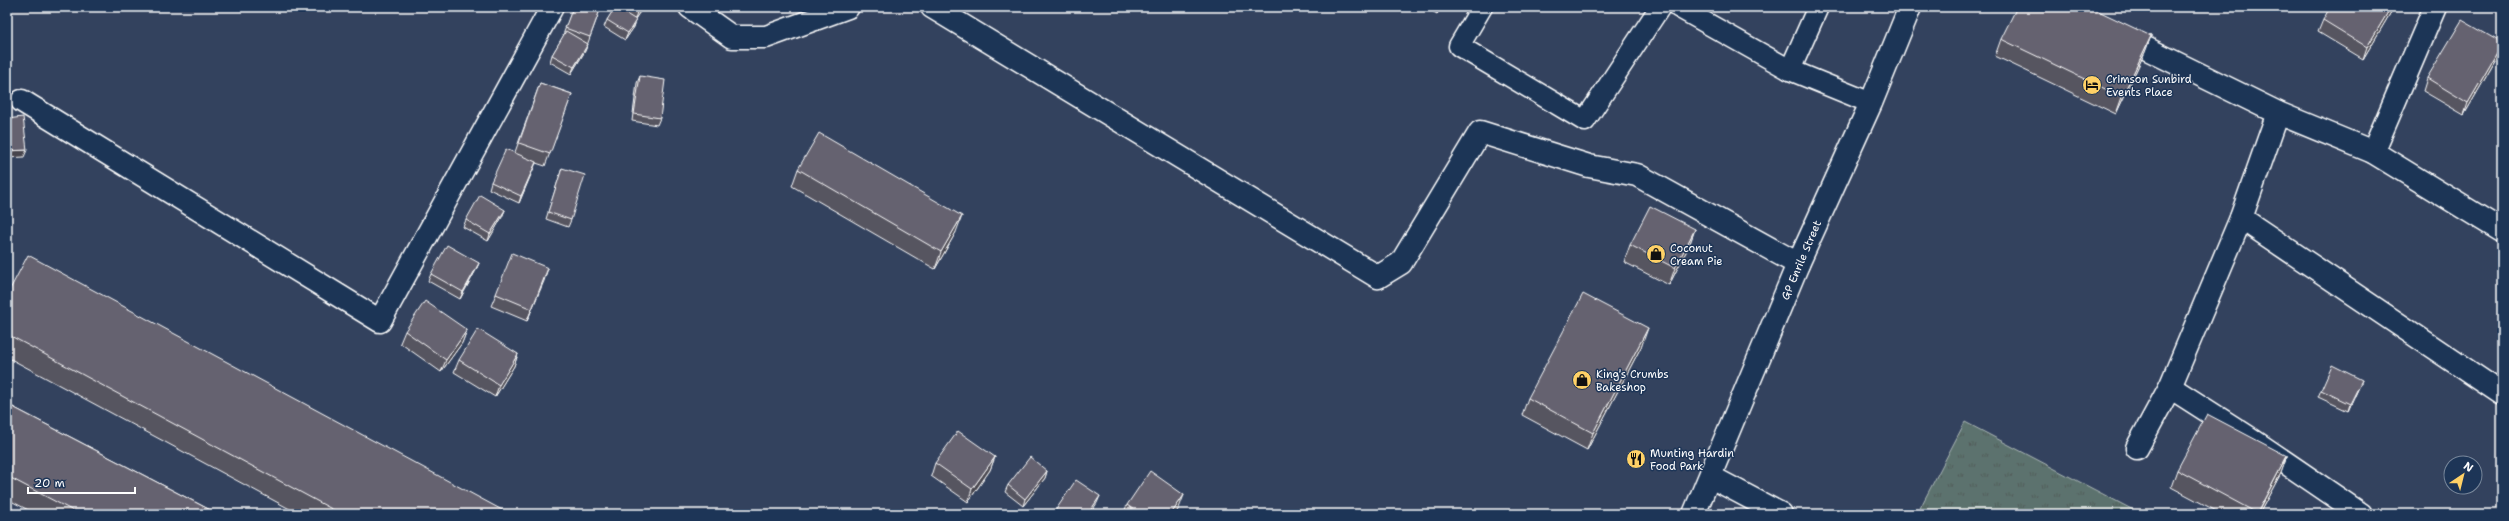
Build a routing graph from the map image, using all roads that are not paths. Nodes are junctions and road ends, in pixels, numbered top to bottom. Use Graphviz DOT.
graph roads {
  1 [pos="552,7"];
  2 [pos="690,7"];
  3 [pos="848,7"];
  4 [pos="932,7"];
  5 [pos="1482,7"];
  6 [pos="1660,7"];
  7 [pos="1678,7"];
  8 [pos="1818,7"];
  9 [pos="1910,7"];
  10 [pos="2435,7"];
  11 [pos="1705,13"];
  12 [pos="2097,24"];
  13 [pos="1790,70"];
  14 [pos="22,101"];
  15 [pos="1871,103"];
  16 [pos="2278,113"];
  17 [pos="2374,152"];
  18 [pos="2241,218"];
  19 [pos="2502,230"];
  20 [pos="1798,264"];
  21 [pos="2170,387"];
  22 [pos="2502,394"];
  23 [pos="2137,448"];
  24 [pos="1711,477"];
  25 [pos="1694,514"];
  26 [pos="1781,514"];
  27 [pos="2361,514"];
  1 -- 14 [label="street"];
  2 -- 3 [label="street"];
  4 -- 20 [label="street"];
  5 -- 6 [label="lane"];
  7 -- 11 [label="lane"];
  8 -- 13 [label="lane"];
  9 -- 15 [label="street, GP Enrile Street"];
  10 -- 17 [label="street"];
  11 -- 13 [label="lane"];
  12 -- 16 [label="street"];
  13 -- 15 [label="lane"];
  15 -- 20 [label="street, GP Enrile Street"];
  16 -- 17 [label="street"];
  16 -- 18 [label="street"];
  17 -- 19 [label="street"];
  18 -- 21 [label="street"];
  18 -- 22 [label="street"];
  20 -- 24 [label="street, GP Enrile Street"];
  21 -- 23 [label="street"];
  21 -- 27 [label="street"];
  24 -- 25 [label="street, GP Enrile Street"];
  24 -- 26 [label="street"];
}
